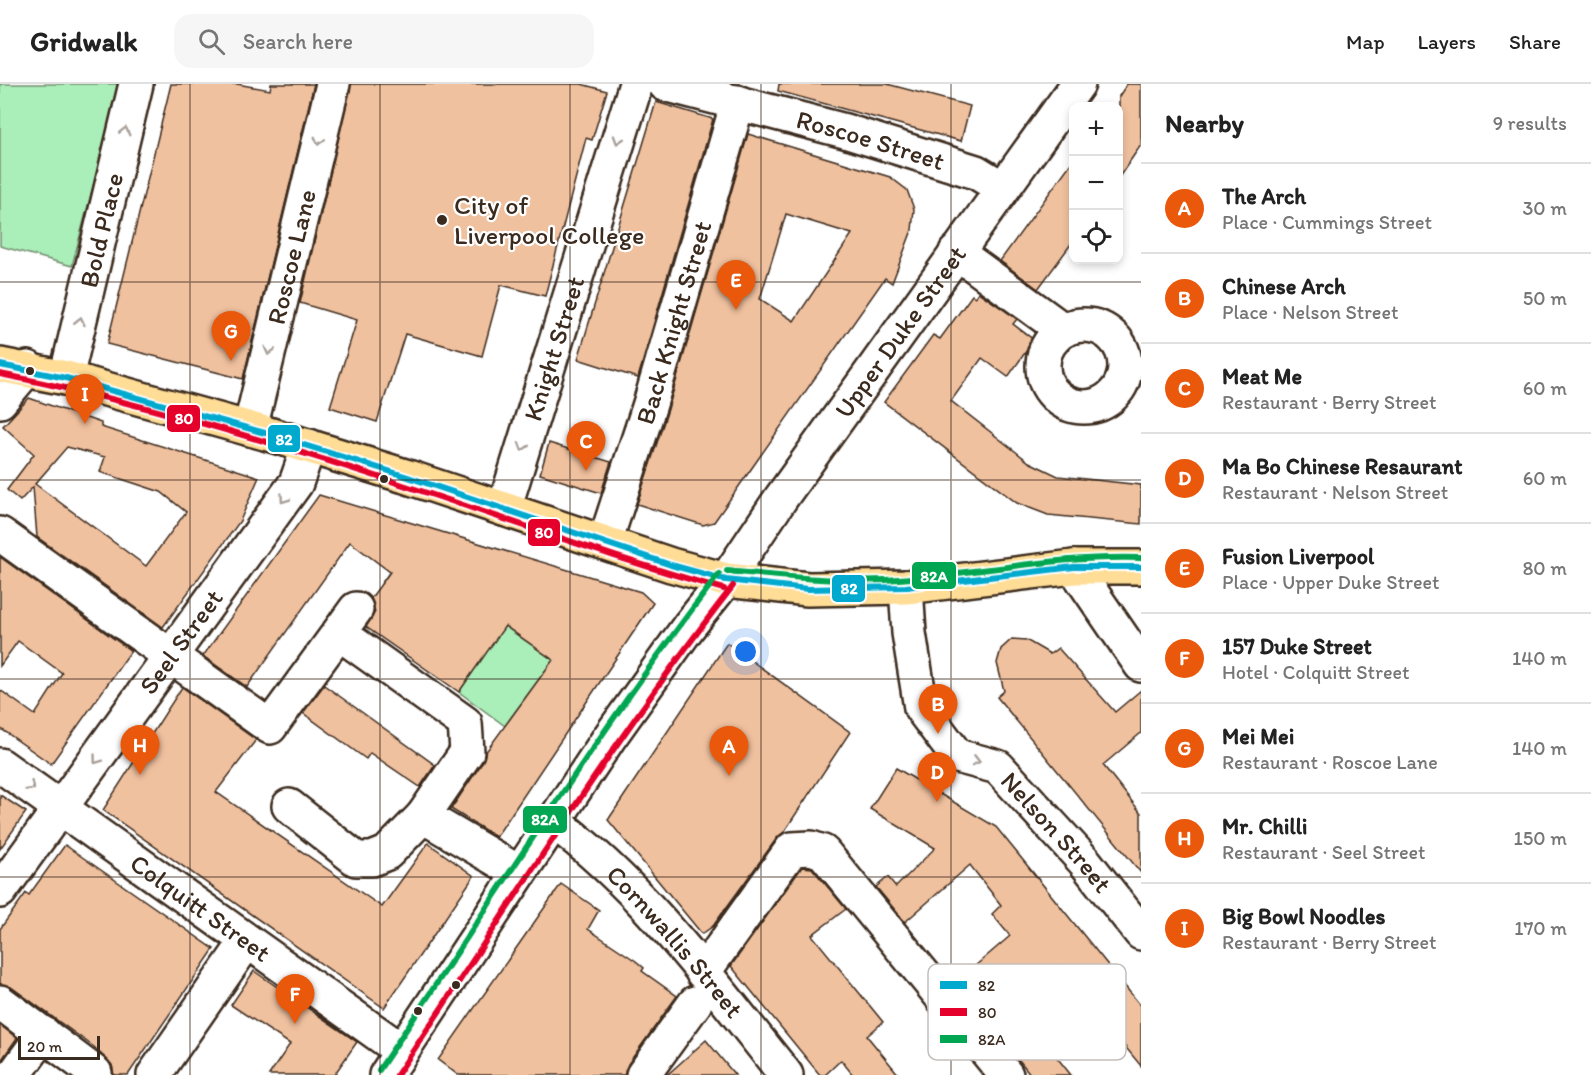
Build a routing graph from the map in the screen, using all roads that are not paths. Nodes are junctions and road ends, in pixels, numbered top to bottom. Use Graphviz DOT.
graph roads {
  1 [pos="136,84"];
  2 [pos="333,84"];
  3 [pos="636,84"];
  4 [pos="665,84"];
  5 [pos="1078,84"];
  6 [pos="738,102"];
  7 [pos="1002,188"];
  8 [pos="956,252"];
  9 [pos="1063,330"];
  10 [pos="14,367"];
  11 [pos="66,378"];
  12 [pos="0,401"];
  13 [pos="250,429"];
  14 [pos="309,446"];
  15 [pos="504,509"];
  16 [pos="0,534"];
  17 [pos="605,542"];
  18 [pos="1074,567"];
  19 [pos="1141,567"];
  20 [pos="726,580"];
  21 [pos="906,587"];
  22 [pos="356,609"];
  23 [pos="352,643"];
  24 [pos="172,656"];
  25 [pos="1141,665"];
  26 [pos="0,765"];
  27 [pos="289,806"];
  28 [pos="62,809"];
  29 [pos="423,816"];
  30 [pos="553,821"];
  31 [pos="518,872"];
  32 [pos="0,891"];
  33 [pos="1141,933"];
  34 [pos="247,941"];
  35 [pos="928,980"];
  36 [pos="699,988"];
  37 [pos="0,1002"];
  38 [pos="44,1034"];
  39 [pos="994,1060"];
  40 [pos="394,1063"];
  41 [pos="95,1072"];
  42 [pos="14,1075"];
  43 [pos="154,1075"];
  44 [pos="643,1075"];
  45 [pos="786,1075"];
  46 [pos="1006,1075"];
  11 -- 1 [label="street, Bold Place, one-way"];
  2 -- 13 [label="street, Roscoe Lane, one-way"];
  3 -- 15 [label="street, Knight Street, one-way"];
  4 -- 6 [label="street, Roscoe Street"];
  5 -- 7 [label="street, Upper Duke Street"];
  6 -- 7 [label="street, Roscoe Street"];
  6 -- 17 [label="street, Back Knight Street"];
  7 -- 8 [label="street, Upper Duke Street"];
  8 -- 9 [label="street"];
  8 -- 20 [label="street, Upper Duke Street"];
  10 -- 11 [label="main road"];
  10 -- 12 [label="street"];
  11 -- 13 [label="main road"];
  13 -- 14 [label="main road"];
  14 -- 15 [label="main road"];
  14 -- 24 [label="street, Seel Street, one-way"];
  15 -- 17 [label="main road"];
  16 -- 24 [label="street"];
  17 -- 20 [label="main road"];
  18 -- 19 [label="main road"];
  18 -- 21 [label="main road"];
  18 -- 25 [label="street"];
  20 -- 21 [label="main road"];
  20 -- 30 [label="street, Upper Duke Street"];
  21 -- 33 [label="street, Nelson Street, one-way"];
  22 -- 24 [label="street"];
  23 -- 29 [label="street"];
  24 -- 28 [label="street, Seel Street, one-way"];
  26 -- 28 [label="street, Colquitt Street, one-way"];
  27 -- 29 [label="street"];
  28 -- 32 [label="street, Seel Street"];
  28 -- 34 [label="street, Colquitt Street"];
  29 -- 31 [label="street"];
  30 -- 31 [label="street, Upper Duke Street"];
  30 -- 36 [label="street, Cornwallis Street"];
  31 -- 40 [label="street, Upper Duke Street"];
  34 -- 40 [label="street, Colquitt Street"];
  34 -- 43 [label="street"];
  35 -- 36 [label="street"];
  36 -- 44 [label="street"];
  36 -- 45 [label="street, Cornwallis Street"];
  37 -- 38 [label="street"];
  38 -- 41 [label="street"];
  38 -- 42 [label="street"];
  39 -- 46 [label="street"];
}
